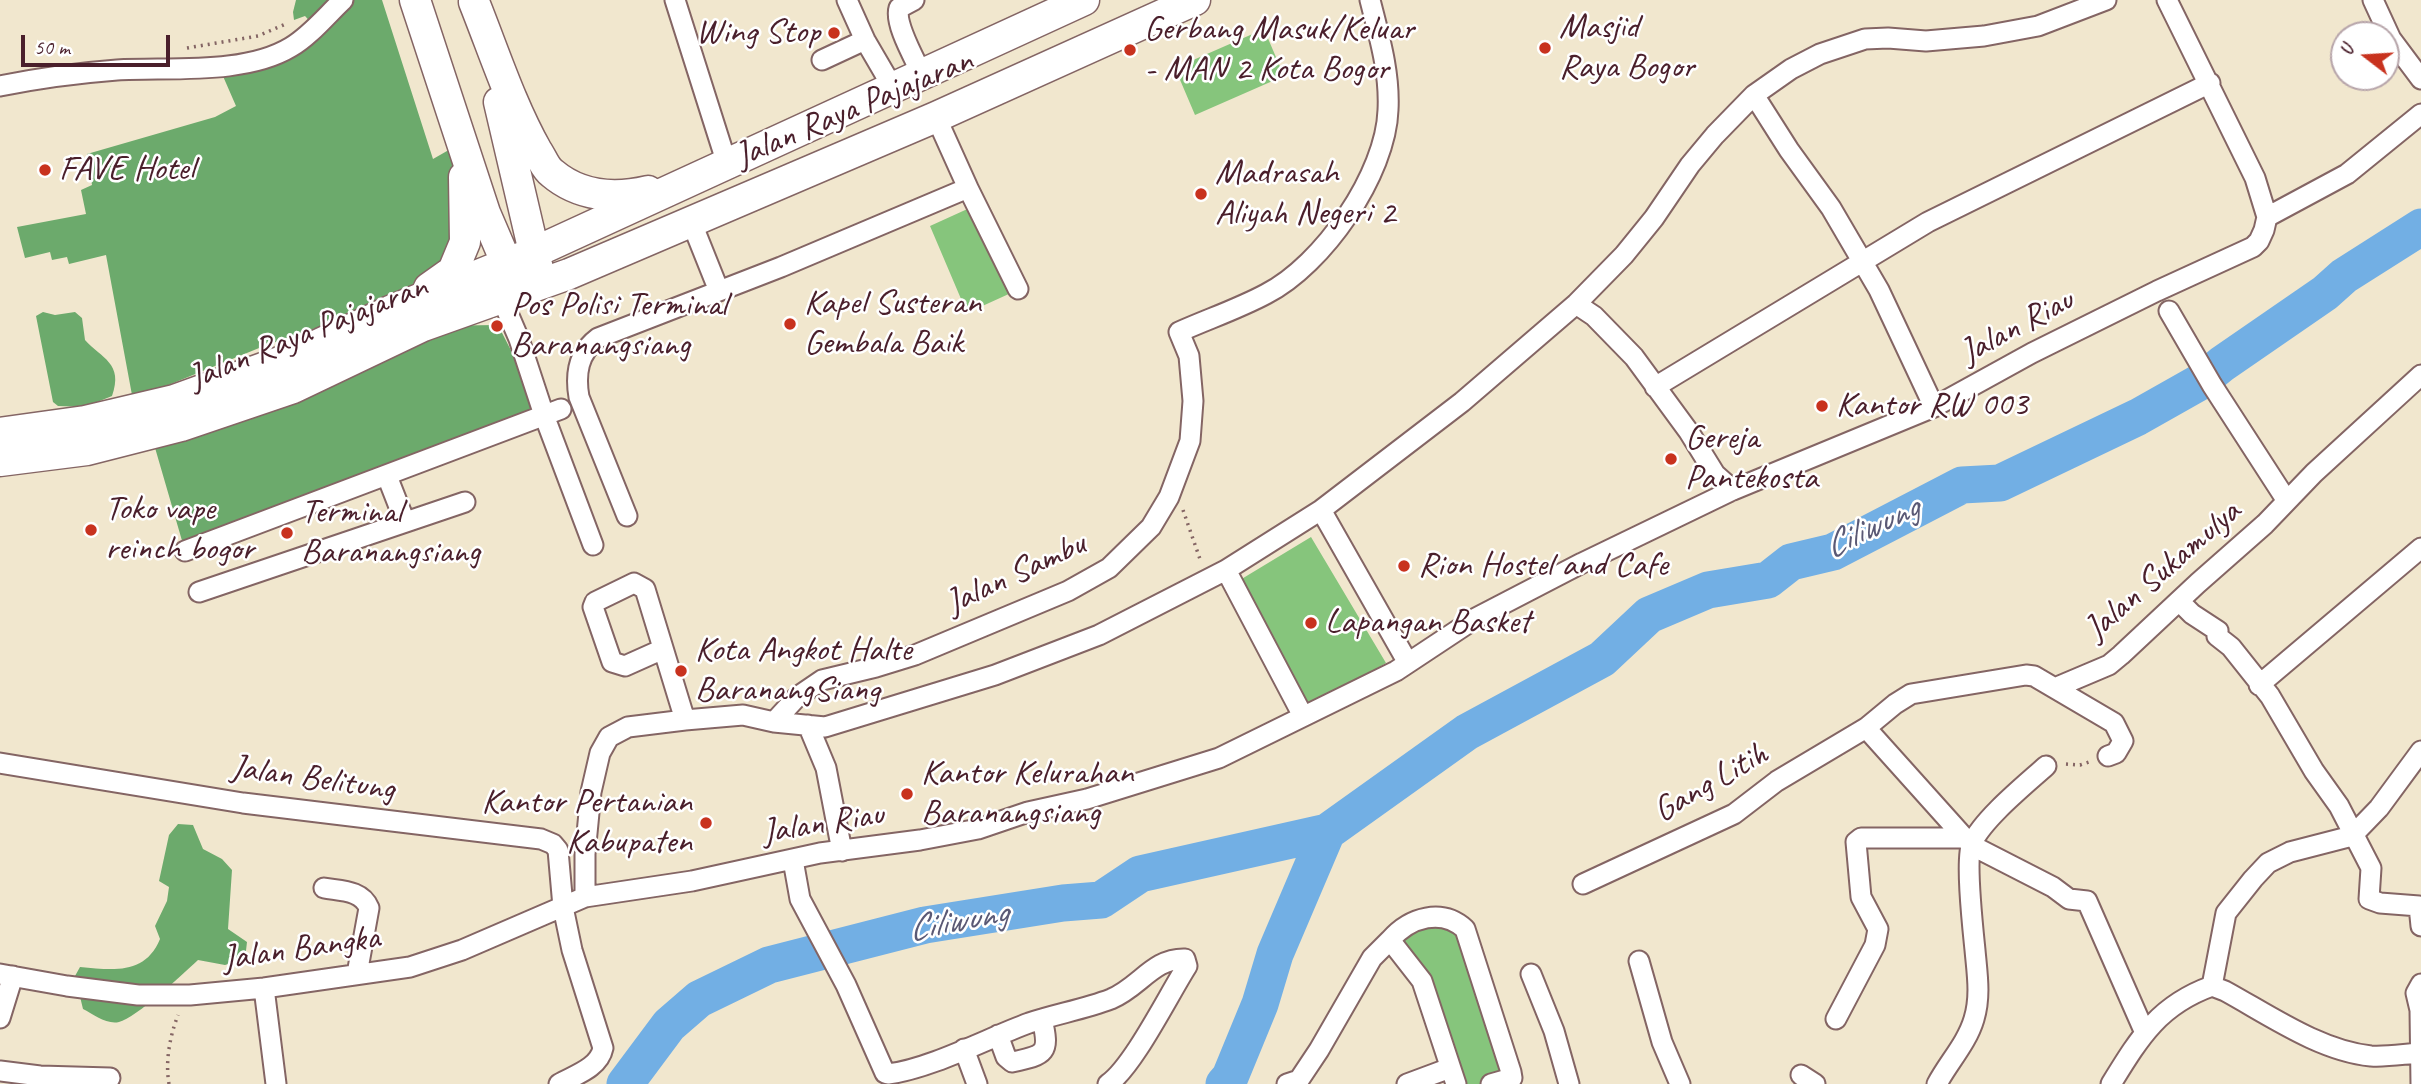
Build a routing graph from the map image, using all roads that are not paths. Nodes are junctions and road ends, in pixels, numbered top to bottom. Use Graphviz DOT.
graph roads {
  1 [pos="343,0"];
  2 [pos="415,0"];
  3 [pos="675,0"];
  4 [pos="847,0"];
  5 [pos="914,0"];
  6 [pos="1195,0"];
  7 [pos="1370,0"];
  8 [pos="2106,0"];
  9 [pos="2167,0"];
  10 [pos="2373,0"];
  11 [pos="474,1"];
  12 [pos="1065,4"];
  13 [pos="865,40"];
  14 [pos="822,60"];
  15 [pos="922,75"];
  16 [pos="2421,79"];
  17 [pos="2210,83"];
  18 [pos="0,86"];
  19 [pos="893,88"];
  20 [pos="1754,95"];
  21 [pos="2421,114"];
  22 [pos="936,117"];
  23 [pos="461,143"];
  24 [pos="727,164"];
  25 [pos="694,180"];
  26 [pos="968,188"];
  27 [pos="2267,217"];
  28 [pos="691,221"];
  29 [pos="535,252"];
  30 [pos="1863,263"];
  31 [pos="517,284"];
  32 [pos="1018,289"];
  33 [pos="719,291"];
  34 [pos="1576,304"];
  35 [pos="2169,311"];
  36 [pos="390,312"];
  37 [pos="2421,375"];
  38 [pos="1655,387"];
  39 [pos="1934,407"];
  40 [pos="553,412"];
  41 [pos="178,413"];
  42 [pos="0,433"];
  43 [pos="0,461"];
  44 [pos="387,476"];
  45 [pos="1732,490"];
  46 [pos="2287,501"];
  47 [pos="465,502"];
  48 [pos="1321,510"];
  49 [pos="627,516"];
  50 [pos="405,522"];
  51 [pos="593,545"];
  52 [pos="2421,548"];
  53 [pos="185,551"];
  54 [pos="1218,574"];
  55 [pos="199,592"];
  56 [pos="2179,601"];
  57 [pos="663,649"];
  58 [pos="1408,663"];
  59 [pos="2259,685"];
  60 [pos="2057,687"];
  61 [pos="1303,716"];
  62 [pos="685,720"];
  63 [pos="774,722"];
  64 [pos="808,725"];
  65 [pos="1866,728"];
  66 [pos="2421,751"];
  67 [pos="2108,756"];
  68 [pos="0,763"];
  69 [pos="2046,766"];
  70 [pos="2352,836"];
  71 [pos="1968,842"];
  72 [pos="842,851"];
  73 [pos="793,860"];
  74 [pos="1583,884"];
  75 [pos="324,888"];
  76 [pos="585,897"];
  77 [pos="563,907"];
  78 [pos="2421,926"];
  79 [pos="1390,940"];
  80 [pos="1639,961"];
  81 [pos="357,974"];
  82 [pos="1531,974"];
  83 [pos="6,975"];
  84 [pos="2421,984"];
  85 [pos="2212,986"];
  86 [pos="264,988"];
  87 [pos="0,1018"];
  88 [pos="1042,1018"];
  89 [pos="1836,1019"];
  90 [pos="2421,1031"];
  91 [pos="2145,1034"];
  92 [pos="998,1035"];
  93 [pos="964,1049"];
  94 [pos="2420,1053"];
  95 [pos="0,1071"];
  96 [pos="1453,1076"];
  97 [pos="110,1078"];
  98 [pos="1296,1083"];
  99 [pos="276,1084"];
  100 [pos="559,1084"];
  101 [pos="977,1084"];
  102 [pos="1108,1084"];
  103 [pos="1407,1084"];
  104 [pos="1491,1084"];
  105 [pos="1569,1084"];
  106 [pos="1680,1084"];
  107 [pos="1937,1084"];
  108 [pos="2111,1084"];
  109 [pos="2421,1084"];
  1 -- 18 [label="street"];
  2 -- 23 [label="highway"];
  3 -- 24 [label="street"];
  4 -- 13 [label="street"];
  5 -- 15 [label="street"];
  6 -- 22 [label="highway, Jalan Raya Pajajaran"];
  7 -- 63 [label="street, Jalan Sambu"];
  8 -- 20 [label="street"];
  9 -- 17 [label="street"];
  10 -- 16 [label="street"];
  11 -- 25 [label="highway"];
  11 -- 29 [label="highway"];
  12 -- 15 [label="highway, Jalan Raya Pajajaran"];
  13 -- 14 [label="street"];
  13 -- 19 [label="street"];
  15 -- 19 [label="highway, Jalan Raya Pajajaran"];
  17 -- 27 [label="street"];
  17 -- 30 [label="street"];
  19 -- 24 [label="highway, Jalan Raya Pajajaran"];
  20 -- 30 [label="street"];
  20 -- 34 [label="street"];
  21 -- 27 [label="street"];
  22 -- 26 [label="street"];
  22 -- 28 [label="highway, Jalan Raya Pajajaran"];
  23 -- 31 [label="highway"];
  23 -- 36 [label="highway"];
  24 -- 25 [label="highway, Jalan Raya Pajajaran"];
  25 -- 29 [label="highway, Jalan Raya Pajajaran"];
  26 -- 32 [label="street"];
  26 -- 33 [label="street"];
  27 -- 39 [label="street, Jalan Riau"];
  28 -- 31 [label="highway, Jalan Raya Pajajaran"];
  28 -- 33 [label="street"];
  29 -- 31 [label="highway, Jalan Raya Pajajaran"];
  30 -- 38 [label="street"];
  30 -- 39 [label="street"];
  31 -- 36 [label="highway, Jalan Raya Pajajaran"];
  31 -- 40 [label="street"];
  31 -- 41 [label="highway, Jalan Raya Pajajaran"];
  33 -- 49 [label="street"];
  34 -- 38 [label="street"];
  34 -- 48 [label="street"];
  35 -- 46 [label="street"];
  36 -- 41 [label="highway, Jalan Raya Pajajaran"];
  37 -- 46 [label="street, Jalan Sukamulya"];
  38 -- 45 [label="street"];
  39 -- 45 [label="street, Jalan Riau"];
  40 -- 44 [label="street"];
  40 -- 51 [label="street"];
  41 -- 42 [label="highway, Jalan Raya Pajajaran"];
  41 -- 43 [label="highway, Jalan Raya Pajajaran"];
  44 -- 50 [label="street"];
  44 -- 53 [label="street"];
  45 -- 58 [label="street, Jalan Riau"];
  46 -- 56 [label="street, Jalan Sukamulya"];
  47 -- 50 [label="street"];
  48 -- 54 [label="street"];
  48 -- 58 [label="street"];
  50 -- 55 [label="street"];
  52 -- 59 [label="street"];
  54 -- 61 [label="street"];
  54 -- 64 [label="street"];
  56 -- 59 [label="street"];
  56 -- 60 [label="street, Jalan Sukamulya"];
  57 -- 62 [label="street"];
  58 -- 61 [label="street, Jalan Riau"];
  59 -- 70 [label="street"];
  60 -- 65 [label="street"];
  60 -- 67 [label="street"];
  61 -- 72 [label="street, Jalan Riau"];
  62 -- 63 [label="street"];
  62 -- 76 [label="street"];
  63 -- 64 [label="street"];
  64 -- 72 [label="street"];
  65 -- 71 [label="street"];
  65 -- 74 [label="street, Gang Litih"];
  66 -- 70 [label="street"];
  68 -- 77 [label="street, Jalan Belitung"];
  69 -- 71 [label="street"];
  70 -- 78 [label="street"];
  70 -- 85 [label="street"];
  71 -- 89 [label="street"];
  71 -- 91 [label="street"];
  71 -- 107 [label="street"];
  72 -- 73 [label="street, Jalan Riau"];
  73 -- 76 [label="street, Jalan Riau"];
  73 -- 93 [label="street"];
  75 -- 81 [label="street"];
  76 -- 77 [label="street, Jalan Bangka"];
  77 -- 81 [label="street, Jalan Bangka"];
  77 -- 100 [label="street"];
  79 -- 96 [label="street"];
  79 -- 98 [label="street"];
  79 -- 104 [label="street"];
  80 -- 106 [label="street"];
  81 -- 86 [label="street, Jalan Bangka"];
  82 -- 105 [label="street"];
  83 -- 86 [label="street, Jalan Bangka"];
  83 -- 87 [label="street, Jalan Bangka"];
  84 -- 90 [label="street"];
  85 -- 91 [label="street"];
  85 -- 94 [label="street"];
  86 -- 99 [label="street"];
  88 -- 92 [label="street"];
  88 -- 92 [label="street"];
  88 -- 102 [label="street"];
  90 -- 94 [label="street"];
  91 -- 108 [label="street"];
  92 -- 93 [label="street"];
  93 -- 101 [label="street"];
  94 -- 109 [label="street"];
  95 -- 97 [label="street"];
  96 -- 103 [label="street"];
}
